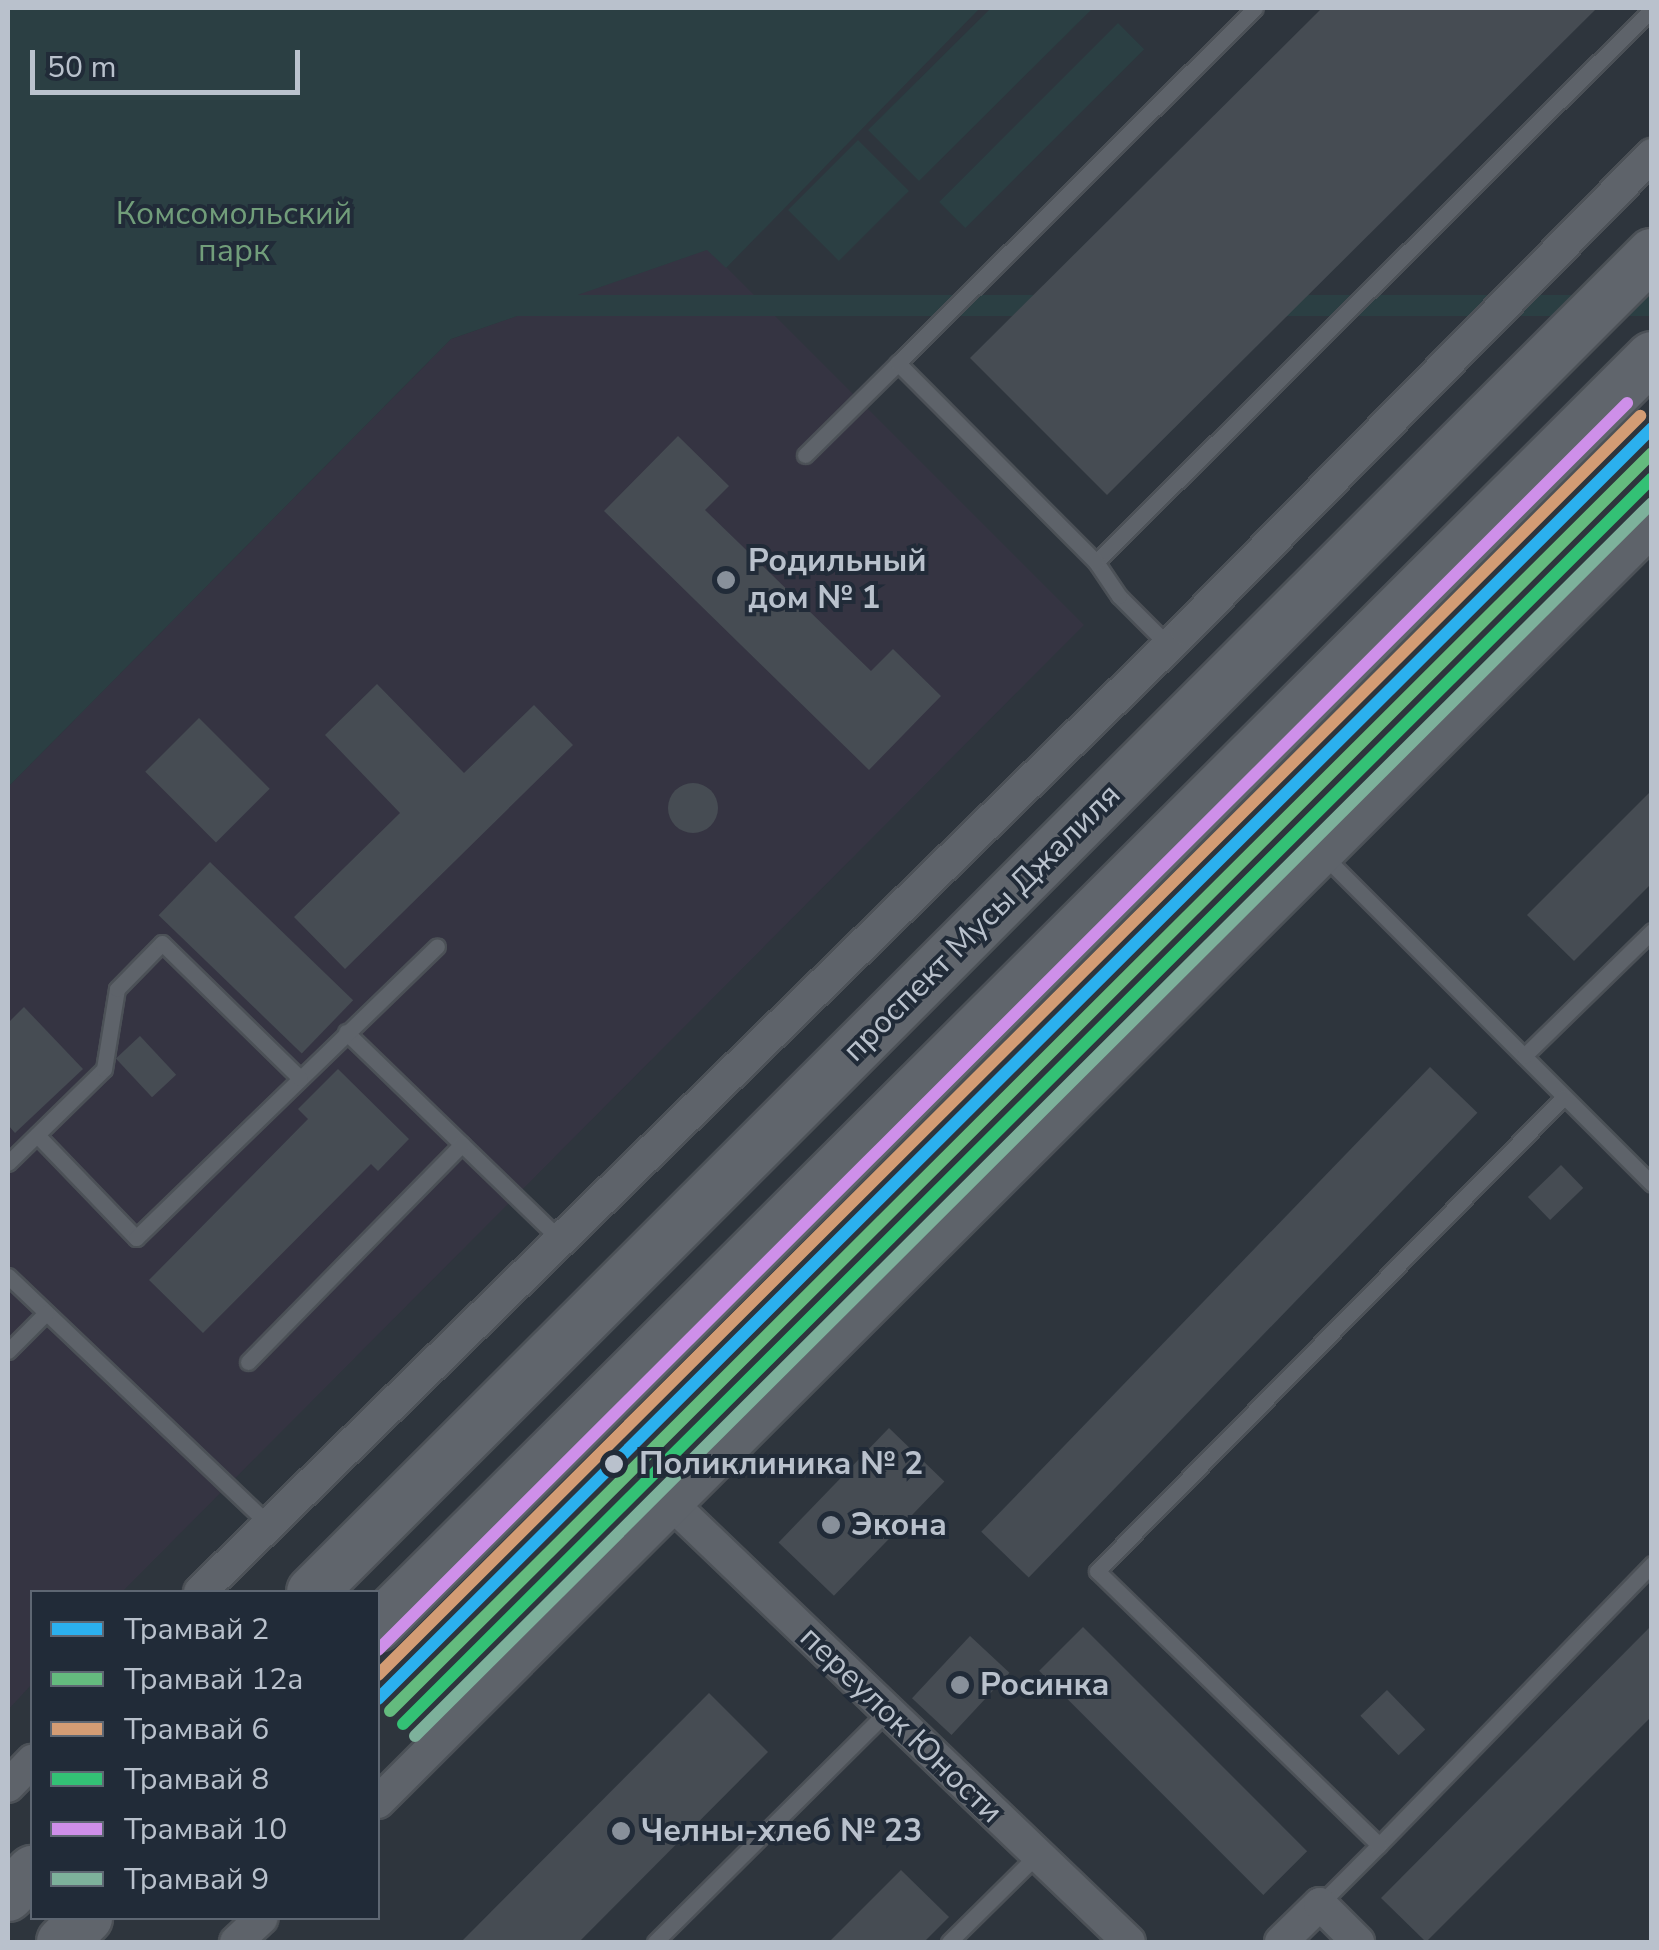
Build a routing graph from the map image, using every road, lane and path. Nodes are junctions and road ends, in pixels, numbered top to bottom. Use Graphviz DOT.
graph roads {
  1 [pos="1255,8"];
  2 [pos="1652,8"];
  3 [pos="1652,155"];
  4 [pos="1652,254"];
  5 [pos="1652,357"];
  6 [pos="898,363"];
  7 [pos="804,455"];
  8 [pos="1652,530"];
  9 [pos="1096,562"];
  10 [pos="1169,646"];
  11 [pos="1326,857"];
  12 [pos="1652,931"];
  13 [pos="437,946"];
  14 [pos="346,1032"];
  15 [pos="1524,1056"];
  16 [pos="300,1078"];
  17 [pos="1564,1096"];
  18 [pos="36,1136"];
  19 [pos="462,1144"];
  20 [pos="8,1164"];
  21 [pos="1652,1184"];
  22 [pos="563,1242"];
  23 [pos="8,1276"];
  24 [pos="46,1313"];
  25 [pos="8,1351"];
  26 [pos="248,1362"];
  27 [pos="674,1506"];
  28 [pos="268,1524"];
  29 [pos="1652,1564"];
  30 [pos="202,1590"];
  31 [pos="314,1590"];
  32 [pos="380,1624"];
  33 [pos="887,1712"];
  34 [pos="30,1763"];
  35 [pos="8,1786"];
  36 [pos="380,1800"];
  37 [pos="1379,1846"];
  38 [pos="1038,1854"];
  39 [pos="30,1873"];
  40 [pos="8,1896"];
  41 [pos="1320,1904"];
  42 [pos="85,1920"];
  43 [pos="260,1920"];
  44 [pos="62,1942"];
  45 [pos="236,1942"];
  46 [pos="655,1942"];
  47 [pos="949,1942"];
  48 [pos="1129,1942"];
  49 [pos="1282,1942"];
  50 [pos="1358,1942"];
  1 -- 6 [label="lane"];
  2 -- 9 [label="lane"];
  3 -- 10 [label="street"];
  4 -- 31 [label="main road, проспект Мусы Джалиля"];
  5 -- 32 [label="main road"];
  6 -- 7 [label="lane"];
  6 -- 9 [label="lane"];
  8 -- 11 [label="street"];
  9 -- 10 [label="lane"];
  10 -- 22 [label="street"];
  11 -- 15 [label="lane"];
  11 -- 27 [label="street"];
  12 -- 15 [label="lane"];
  13 -- 14 [label="lane"];
  14 -- 16 [label="lane"];
  14 -- 19 [label="lane"];
  15 -- 17 [label="lane"];
  16 -- 18 [label="lane"];
  16 -- 18 [label="lane"];
  17 -- 21 [label="lane"];
  17 -- 37 [label="lane"];
  18 -- 20 [label="lane"];
  19 -- 22 [label="lane"];
  19 -- 26 [label="lane"];
  22 -- 28 [label="street"];
  23 -- 24 [label="lane"];
  24 -- 25 [label="lane"];
  24 -- 28 [label="lane"];
  27 -- 33 [label="street, переулок Юности"];
  27 -- 36 [label="street"];
  28 -- 30 [label="street"];
  29 -- 37 [label="lane"];
  33 -- 38 [label="street, переулок Юности"];
  33 -- 46 [label="lane"];
  34 -- 35 [label="street"];
  37 -- 41 [label="lane"];
  38 -- 47 [label="lane"];
  38 -- 48 [label="street, переулок Юности"];
  39 -- 40 [label="main road"];
  41 -- 49 [label="street"];
  41 -- 50 [label="street"];
  42 -- 44 [label="main road"];
  43 -- 45 [label="street"];
}
